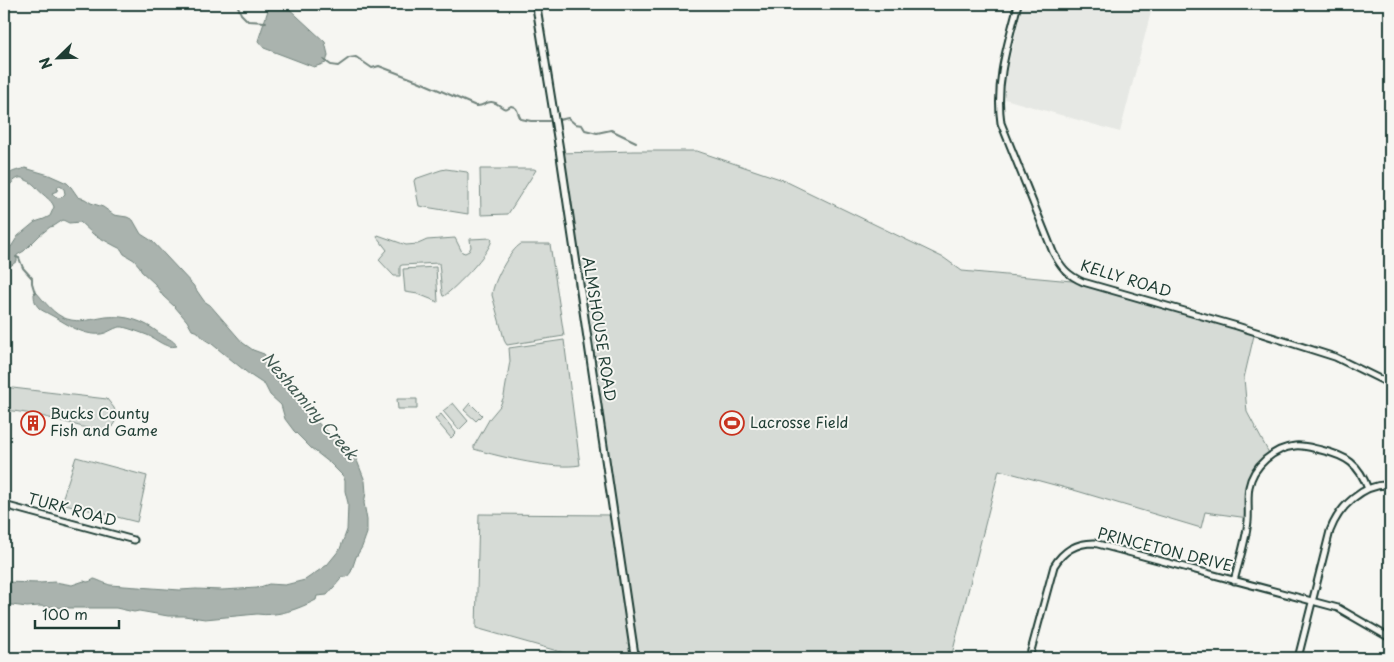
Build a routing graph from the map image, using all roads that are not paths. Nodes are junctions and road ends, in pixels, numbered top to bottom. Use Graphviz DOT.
graph roads {
  1 [pos="536,4"];
  2 [pos="1018,4"];
  3 [pos="1390,384"];
  4 [pos="1390,485"];
  5 [pos="1368,489"];
  6 [pos="4,505"];
  7 [pos="134,540"];
  8 [pos="1234,581"];
  9 [pos="1312,602"];
  10 [pos="1390,638"];
  11 [pos="565,658"];
  12 [pos="571,658"];
  13 [pos="635,658"];
  14 [pos="1030,658"];
  15 [pos="1298,658"];
  1 -- 13 [label="street, ALMSHOUSE ROAD"];
  2 -- 3 [label="street, KELLY ROAD"];
  4 -- 5 [label="street"];
  5 -- 8 [label="street"];
  5 -- 9 [label="street"];
  6 -- 7 [label="street, TURK ROAD"];
  8 -- 9 [label="street, PRINCETON DRIVE"];
  8 -- 14 [label="street, PRINCETON DRIVE"];
  9 -- 10 [label="street, PRINCETON DRIVE"];
  9 -- 15 [label="street"];
  11 -- 12 [label="street"];
}
